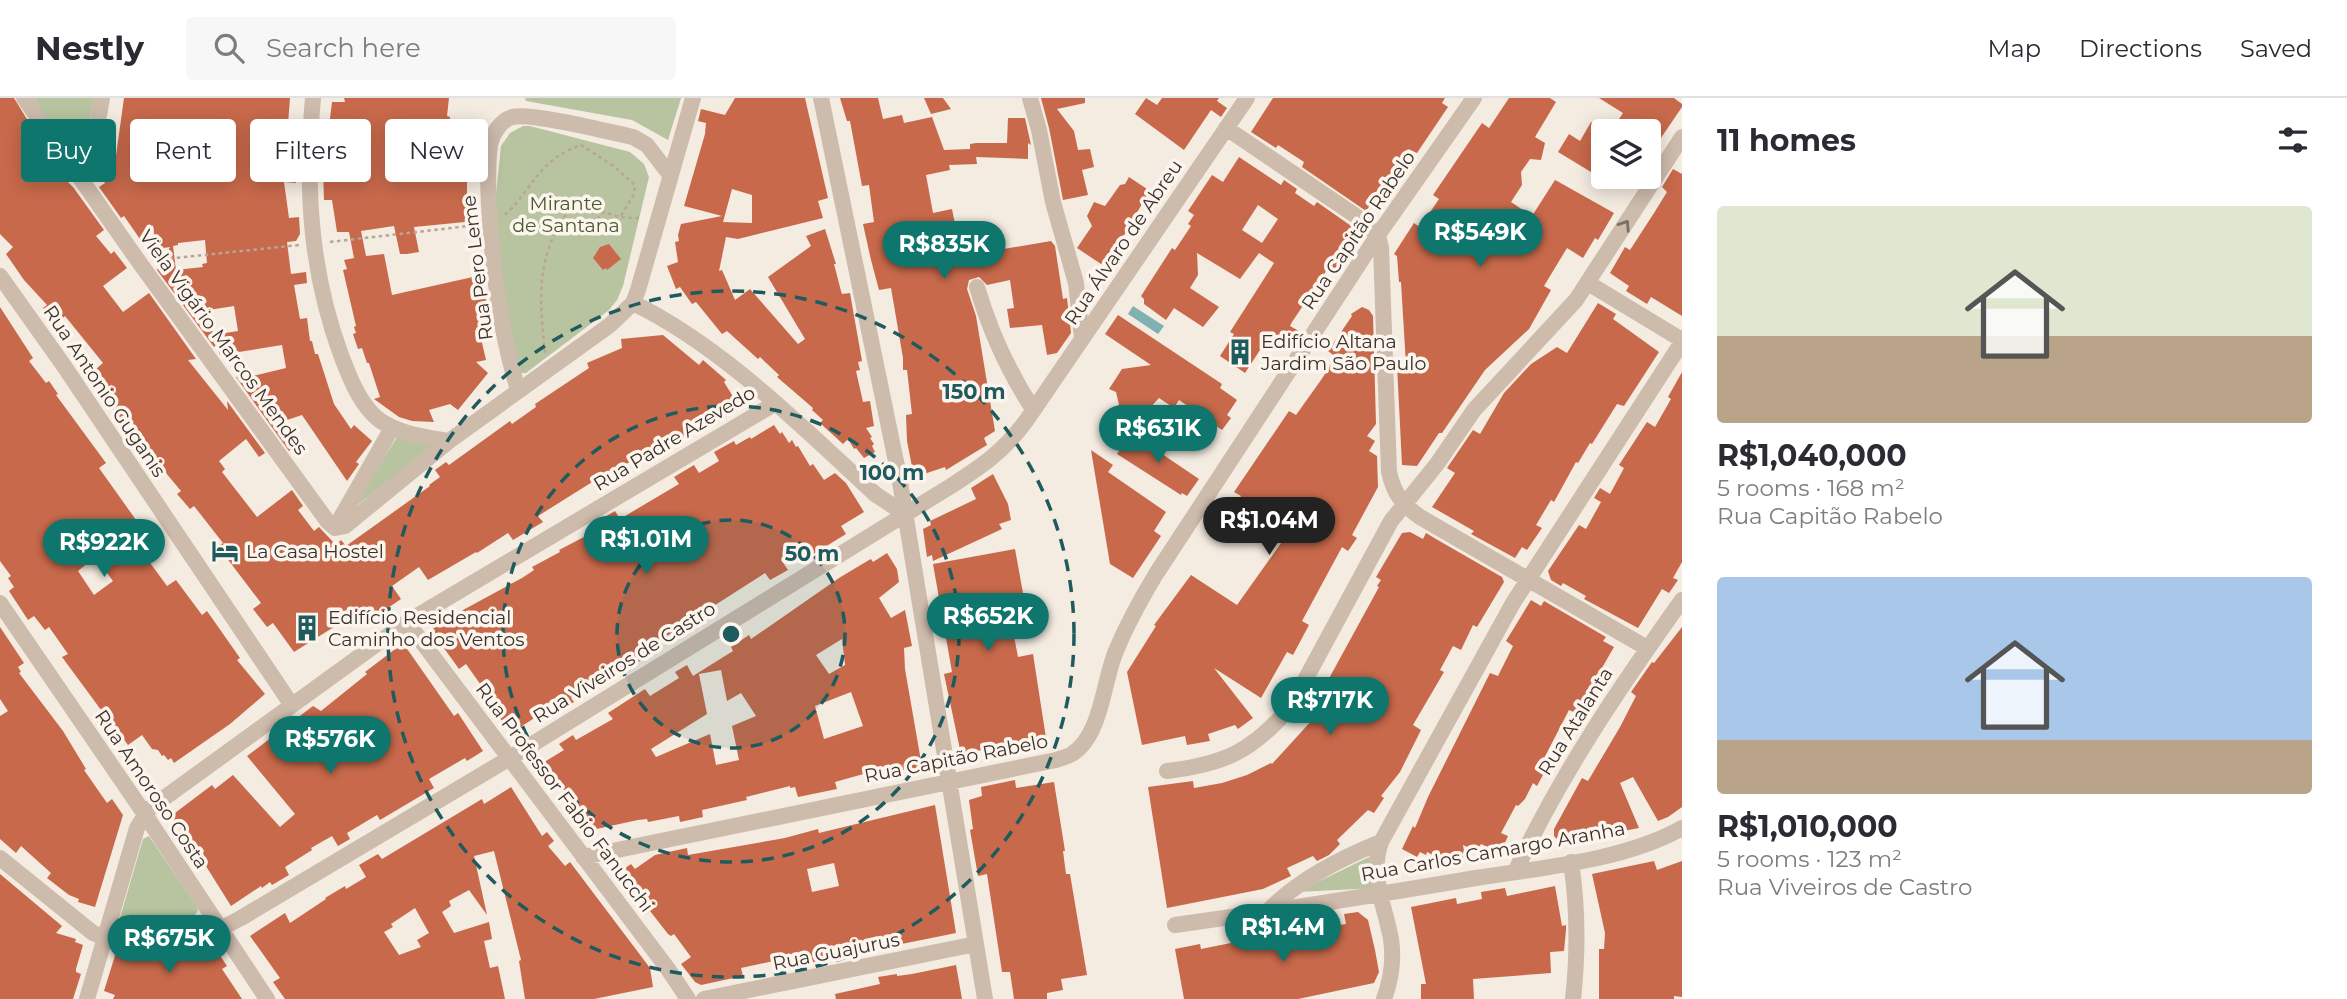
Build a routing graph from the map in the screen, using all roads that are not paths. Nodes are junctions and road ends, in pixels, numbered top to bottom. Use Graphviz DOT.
graph roads {
  1 [pos="24,98"];
  2 [pos="102,98"];
  3 [pos="313,98"];
  4 [pos="693,98"];
  5 [pos="821,98"];
  6 [pos="1030,98"];
  7 [pos="1247,98"];
  8 [pos="1474,98"];
  9 [pos="39,119"];
  10 [pos="98,119"];
  11 [pos="1226,128"];
  12 [pos="1682,137"];
  13 [pos="670,174"];
  14 [pos="85,182"];
  15 [pos="1378,235"];
  16 [pos="0,276"];
  17 [pos="1588,283"];
  18 [pos="976,287"];
  19 [pos="633,303"];
  20 [pos="1082,338"];
  21 [pos="1682,341"];
  22 [pos="518,390"];
  23 [pos="774,404"];
  24 [pos="1033,410"];
  25 [pos="392,428"];
  26 [pos="449,441"];
  27 [pos="895,461"];
  28 [pos="875,494"];
  29 [pos="1403,505"];
  30 [pos="905,514"];
  31 [pos="335,528"];
  32 [pos="1527,580"];
  33 [pos="1682,600"];
  34 [pos="0,603"];
  35 [pos="407,622"];
  36 [pos="1647,649"];
  37 [pos="291,704"];
  38 [pos="510,758"];
  39 [pos="1167,771"];
  40 [pos="949,780"];
  41 [pos="144,813"];
  42 [pos="1682,828"];
  43 [pos="1381,842"];
  44 [pos="583,857"];
  45 [pos="0,858"];
  46 [pos="1571,862"];
  47 [pos="1515,872"];
  48 [pos="1379,894"];
  49 [pos="1267,912"];
  50 [pos="1175,925"];
  51 [pos="220,929"];
  52 [pos="104,938"];
  53 [pos="976,944"];
  54 [pos="87,999"];
  55 [pos="267,999"];
  56 [pos="688,999"];
  57 [pos="705,999"];
  58 [pos="985,999"];
  59 [pos="1384,999"];
  60 [pos="1573,999"];
  1 -- 9 [label="street, Viela Vigário Marcos Mendes"];
  2 -- 10 [label="street"];
  3 -- 25 [label="street"];
  4 -- 13 [label="street"];
  5 -- 27 [label="street"];
  6 -- 20 [label="street"];
  7 -- 11 [label="street, Rua Álvaro de Abreu"];
  8 -- 15 [label="street, Rua Capitão Rabelo"];
  11 -- 15 [label="street"];
  11 -- 20 [label="street, Rua Álvaro de Abreu"];
  17 -- 12 [label="street, one-way"];
  13 -- 19 [label="street"];
  13 -- 22 [label="street, Rua Pero Leme"];
  14 -- 31 [label="street, Viela Vigário Marcos Mendes"];
  15 -- 29 [label="street"];
  15 -- 40 [label="street, Rua Capitão Rabelo"];
  16 -- 37 [label="street, Rua Antonio Guganis"];
  17 -- 21 [label="street"];
  17 -- 29 [label="street"];
  18 -- 24 [label="street"];
  19 -- 22 [label="street"];
  19 -- 23 [label="street"];
  20 -- 24 [label="street, Rua Álvaro de Abreu"];
  21 -- 32 [label="street"];
  22 -- 26 [label="street"];
  23 -- 28 [label="street"];
  23 -- 35 [label="street, Rua Padre Azevedo"];
  24 -- 30 [label="street, Rua Viveiros de Castro"];
  25 -- 26 [label="street"];
  25 -- 31 [label="street"];
  26 -- 31 [label="street"];
  27 -- 28 [label="street"];
  27 -- 30 [label="street"];
  28 -- 30 [label="street"];
  29 -- 32 [label="street"];
  29 -- 39 [label="street"];
  30 -- 38 [label="street, Rua Viveiros de Castro"];
  30 -- 40 [label="street"];
  32 -- 36 [label="street"];
  32 -- 43 [label="street"];
  33 -- 36 [label="street, Rua Atalanta"];
  34 -- 41 [label="street, Rua Amoroso Costa"];
  35 -- 37 [label="street, Rua Padre Azevedo"];
  35 -- 38 [label="street, Rua Professor Fabio Fanucchi"];
  36 -- 47 [label="street, Rua Atalanta"];
  37 -- 41 [label="street, Rua Padre Azevedo"];
  38 -- 44 [label="street, Rua Professor Fabio Fanucchi"];
  38 -- 51 [label="street, Rua Viveiros de Castro"];
  40 -- 44 [label="street, Rua Capitão Rabelo"];
  40 -- 53 [label="street"];
  41 -- 51 [label="street, Rua Amoroso Costa"];
  41 -- 52 [label="street"];
  42 -- 46 [label="street, Rua Carlos Camargo Aranha"];
  43 -- 48 [label="street"];
  43 -- 49 [label="street, Rua Carlos Camargo Aranha"];
  44 -- 56 [label="street, Rua Professor Fabio Fanucchi"];
  45 -- 52 [label="street"];
  46 -- 47 [label="street, Rua Carlos Camargo Aranha"];
  46 -- 60 [label="street"];
  47 -- 48 [label="street, Rua Carlos Camargo Aranha"];
  48 -- 49 [label="street, Rua Carlos Camargo Aranha"];
  48 -- 59 [label="street"];
  49 -- 50 [label="street, Rua Carlos Camargo Aranha"];
  51 -- 52 [label="street"];
  51 -- 55 [label="street, Rua Amoroso Costa"];
  52 -- 54 [label="street"];
  53 -- 57 [label="street, Rua Guajurus"];
  53 -- 58 [label="street"];
}
